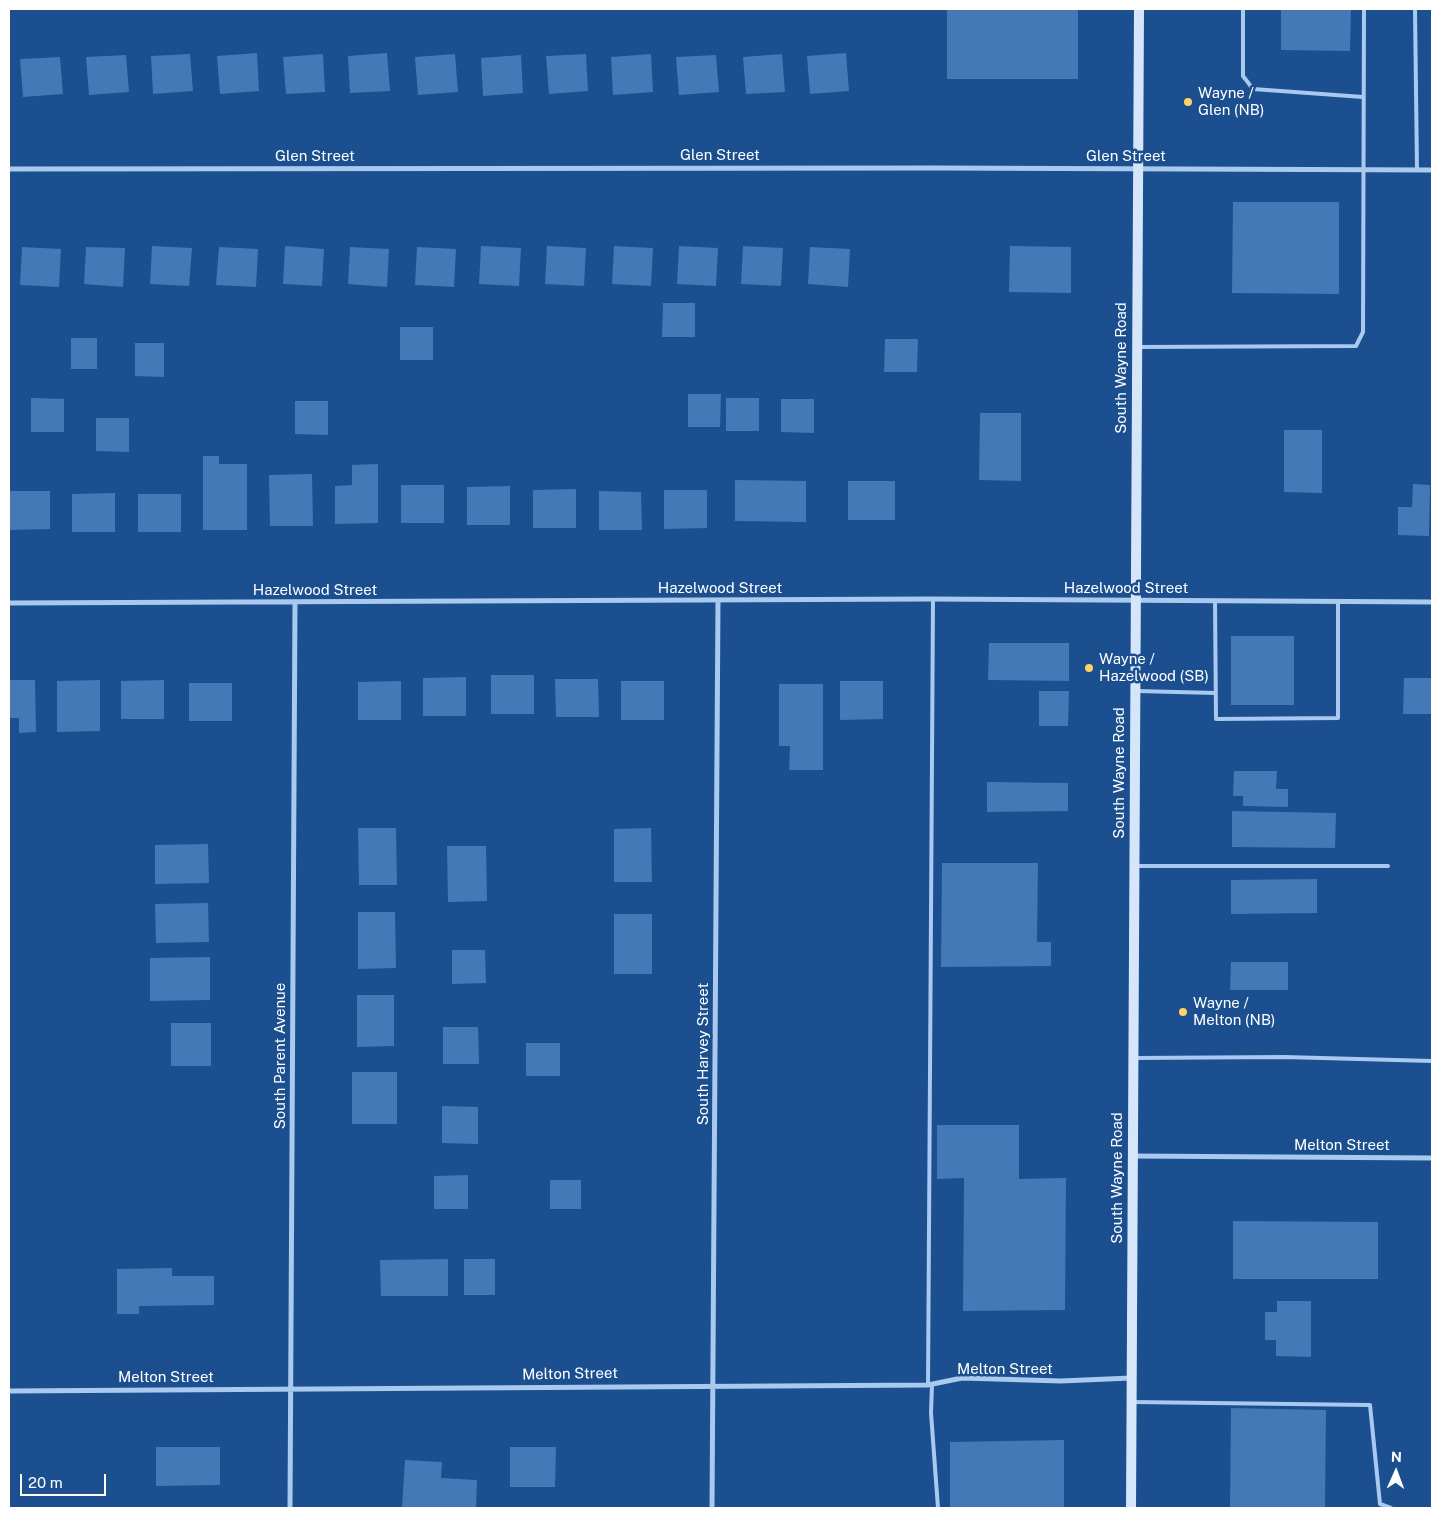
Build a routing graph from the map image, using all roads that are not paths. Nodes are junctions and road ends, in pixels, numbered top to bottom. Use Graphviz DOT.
graph roads {
  1 [pos="1139,9"];
  2 [pos="1244,9"];
  3 [pos="1364,9"];
  4 [pos="1415,9"];
  5 [pos="1363,97"];
  6 [pos="9,169"];
  7 [pos="1138,169"];
  8 [pos="1363,170"];
  9 [pos="1418,170"];
  10 [pos="1432,170"];
  11 [pos="1137,346"];
  12 [pos="933,599"];
  13 [pos="718,600"];
  14 [pos="1135,600"];
  15 [pos="1215,601"];
  16 [pos="1338,602"];
  17 [pos="1432,602"];
  18 [pos="9,603"];
  19 [pos="294,603"];
  20 [pos="1135,691"];
  21 [pos="1216,692"];
  22 [pos="1134,866"];
  23 [pos="1388,866"];
  24 [pos="1133,1058"];
  25 [pos="1432,1061"];
  26 [pos="1132,1156"];
  27 [pos="1432,1158"];
  28 [pos="1132,1378"];
  29 [pos="713,1385"];
  30 [pos="930,1385"];
  31 [pos="291,1389"];
  32 [pos="9,1391"];
  33 [pos="1131,1402"];
  34 [pos="290,1508"];
  35 [pos="712,1508"];
  36 [pos="938,1508"];
  37 [pos="1131,1508"];
  38 [pos="1391,1508"];
  1 -- 7 [label="main road, South Wayne Road"];
  2 -- 5 [label="lane"];
  3 -- 5 [label="lane"];
  4 -- 9 [label="lane"];
  5 -- 8 [label="lane"];
  6 -- 7 [label="street, Glen Street"];
  7 -- 8 [label="street, Glen Street"];
  7 -- 11 [label="main road, South Wayne Road"];
  8 -- 9 [label="street, Glen Street"];
  8 -- 11 [label="lane"];
  9 -- 10 [label="street, Glen Street"];
  11 -- 14 [label="main road, South Wayne Road"];
  12 -- 13 [label="street, Hazelwood Street"];
  12 -- 14 [label="street, Hazelwood Street"];
  12 -- 30 [label="lane"];
  13 -- 19 [label="street, Hazelwood Street"];
  13 -- 29 [label="street, South Harvey Street"];
  14 -- 15 [label="street, Hazelwood Street"];
  14 -- 20 [label="main road, South Wayne Road"];
  15 -- 16 [label="street, Hazelwood Street"];
  15 -- 21 [label="lane"];
  16 -- 17 [label="street, Hazelwood Street"];
  16 -- 21 [label="lane"];
  18 -- 19 [label="street, Hazelwood Street"];
  19 -- 31 [label="street, South Parent Avenue"];
  20 -- 21 [label="lane"];
  20 -- 22 [label="main road, South Wayne Road"];
  22 -- 23 [label="lane"];
  22 -- 24 [label="main road, South Wayne Road"];
  24 -- 25 [label="lane"];
  24 -- 26 [label="main road, South Wayne Road"];
  26 -- 27 [label="street, Melton Street"];
  26 -- 28 [label="main road, South Wayne Road"];
  28 -- 30 [label="street, Melton Street"];
  28 -- 33 [label="main road, South Wayne Road"];
  29 -- 30 [label="street, Melton Street"];
  29 -- 31 [label="street, Melton Street"];
  29 -- 35 [label="street, South Harvey Street"];
  30 -- 36 [label="lane"];
  31 -- 32 [label="street, Melton Street"];
  31 -- 34 [label="street, South Parent Avenue"];
  33 -- 37 [label="main road, South Wayne Road"];
  33 -- 38 [label="lane"];
}
